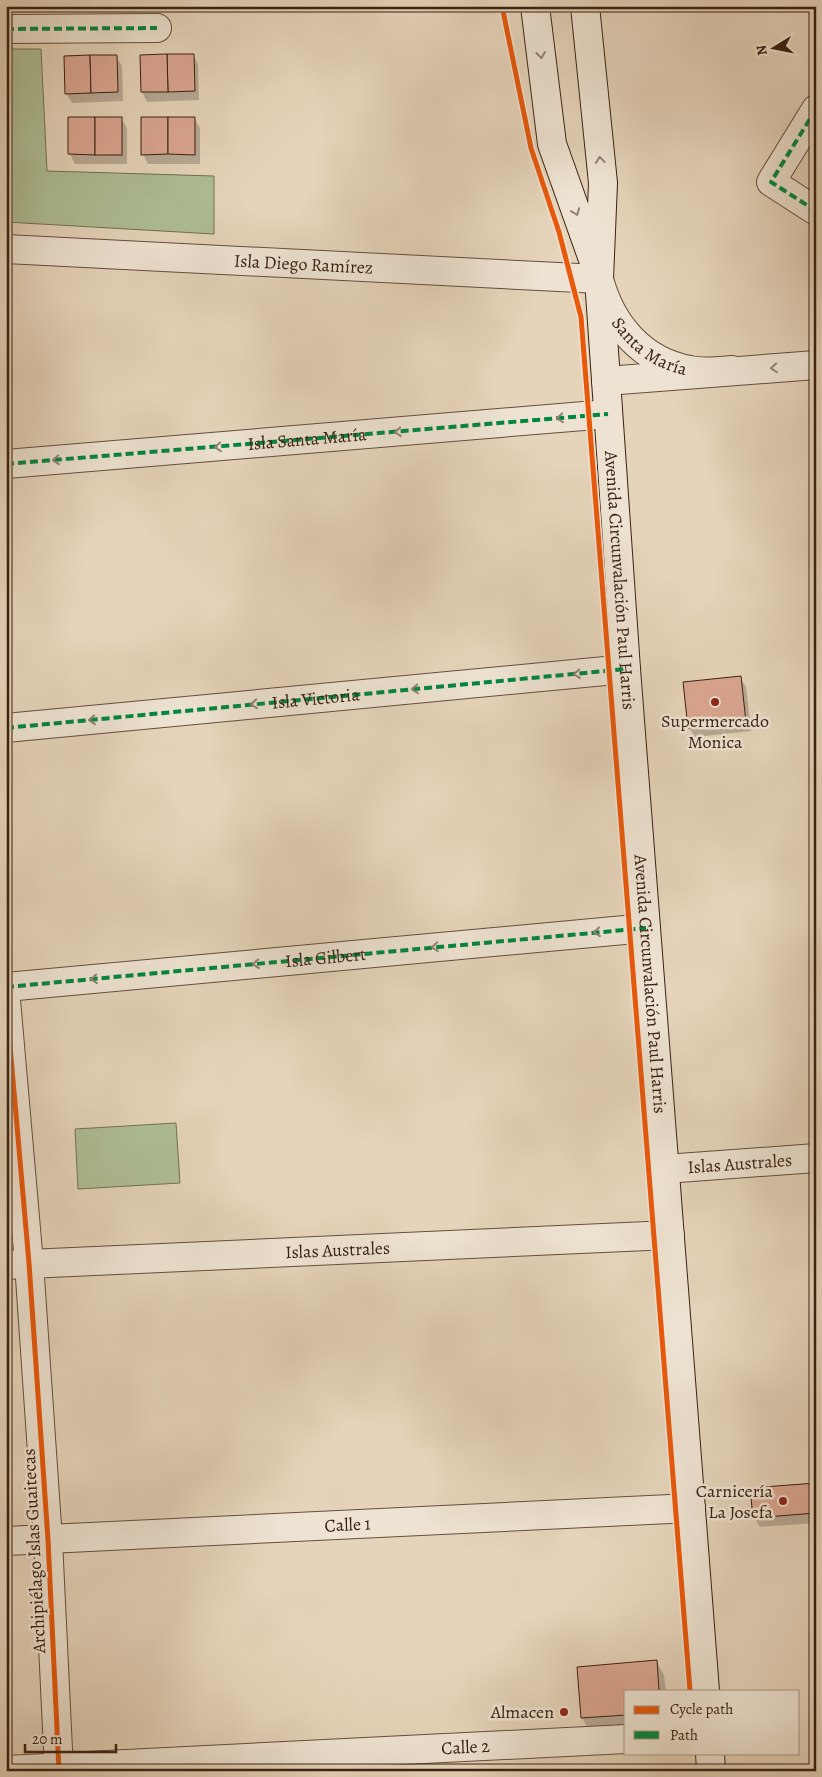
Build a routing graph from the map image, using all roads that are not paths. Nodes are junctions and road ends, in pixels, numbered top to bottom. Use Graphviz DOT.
graph roads {
  1 [pos="535,6"];
  2 [pos="584,6"];
  3 [pos="157,28"];
  4 [pos="6,29"];
  5 [pos="816,109"];
  6 [pos="816,211"];
  7 [pos="6,249"];
  8 [pos="599,279"];
  9 [pos="816,365"];
  10 [pos="732,370"];
  11 [pos="606,381"];
  12 [pos="608,414"];
  13 [pos="6,464"];
  14 [pos="626,669"];
  15 [pos="6,728"];
  16 [pos="646,928"];
  17 [pos="6,987"];
  18 [pos="6,1000"];
  19 [pos="816,1158"];
  20 [pos="665,1169"];
  21 [pos="670,1235"];
  22 [pos="18,1264"];
  23 [pos="691,1508"];
  24 [pos="48,1540"];
  25 [pos="6,1541"];
  26 [pos="705,1690"];
  27 [pos="624,1739"];
  28 [pos="710,1754"];
  29 [pos="59,1769"];
  30 [pos="6,1770"];
  31 [pos="711,1771"];
  1 -- 8 [label="street, Avenida Circunvalación Paul Harris, one-way"];
  8 -- 2 [label="street, Avenida Circunvalación Paul Harris, one-way"];
  3 -- 4 [label="street"];
  5 -- 6 [label="street"];
  7 -- 8 [label="street, Isla Diego Ramírez"];
  8 -- 10 [label="street, Santa María"];
  8 -- 11 [label="street, Avenida Circunvalación Paul Harris"];
  9 -- 10 [label="street, Santa María, one-way"];
  10 -- 11 [label="street, Santa María"];
  11 -- 12 [label="street, Avenida Circunvalación Paul Harris"];
  12 -- 13 [label="street, Isla Santa María, one-way"];
  12 -- 14 [label="street, Avenida Circunvalación Paul Harris"];
  14 -- 15 [label="street, Isla Victoria, one-way"];
  14 -- 16 [label="street, Avenida Circunvalación Paul Harris"];
  16 -- 17 [label="street, Isla Gilbert, one-way"];
  16 -- 20 [label="street, Avenida Circunvalación Paul Harris"];
  18 -- 22 [label="street, Archipiélago Islas Guaitecas"];
  19 -- 20 [label="street, Islas Australes"];
  20 -- 21 [label="street, Avenida Circunvalación Paul Harris"];
  21 -- 22 [label="street, Islas Australes"];
  21 -- 23 [label="street, Avenida Circunvalación Paul Harris"];
  22 -- 24 [label="street, Archipiélago Islas Guaitecas"];
  23 -- 24 [label="street, Calle 1"];
  23 -- 26 [label="street, Avenida Circunvalación Paul Harris"];
  24 -- 25 [label="street, Calle 1"];
  24 -- 29 [label="street, Archipiélago Islas Guaitecas"];
  27 -- 29 [label="street, Calle 2"];
  28 -- 31 [label="street"];
  29 -- 30 [label="street, Calle 2"];
}
